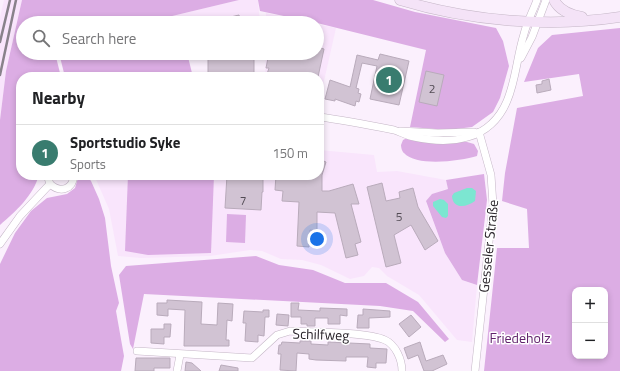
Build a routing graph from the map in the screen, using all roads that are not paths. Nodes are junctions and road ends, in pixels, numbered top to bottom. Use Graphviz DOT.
graph roads {
  1 [pos="400,0"];
  2 [pos="538,0"];
  3 [pos="546,0"];
  4 [pos="554,0"];
  5 [pos="620,16"];
  6 [pos="596,20"];
  7 [pos="534,21"];
  8 [pos="324,118"];
  9 [pos="479,132"];
  10 [pos="49,180"];
  11 [pos="73,180"];
  12 [pos="50,184"];
  13 [pos="0,244"];
  14 [pos="137,351"];
  15 [pos="180,355"];
  16 [pos="177,371"];
  17 [pos="402,371"];
  18 [pos="475,371"];
  1 -- 7 [label="main road"];
  2 -- 7 [label="street"];
  3 -- 7 [label="street"];
  4 -- 6 [label="main road"];
  5 -- 6 [label="main road"];
  6 -- 7 [label="main road"];
  7 -- 9 [label="street"];
  8 -- 9 [label="street"];
  9 -- 18 [label="street, Gesseler Straße"];
  10 -- 12 [label="street"];
  11 -- 12 [label="street"];
  12 -- 13 [label="street"];
  14 -- 15 [label="street, Schilfweg"];
  15 -- 16 [label="street"];
  15 -- 17 [label="street, Schilfweg"];
}
